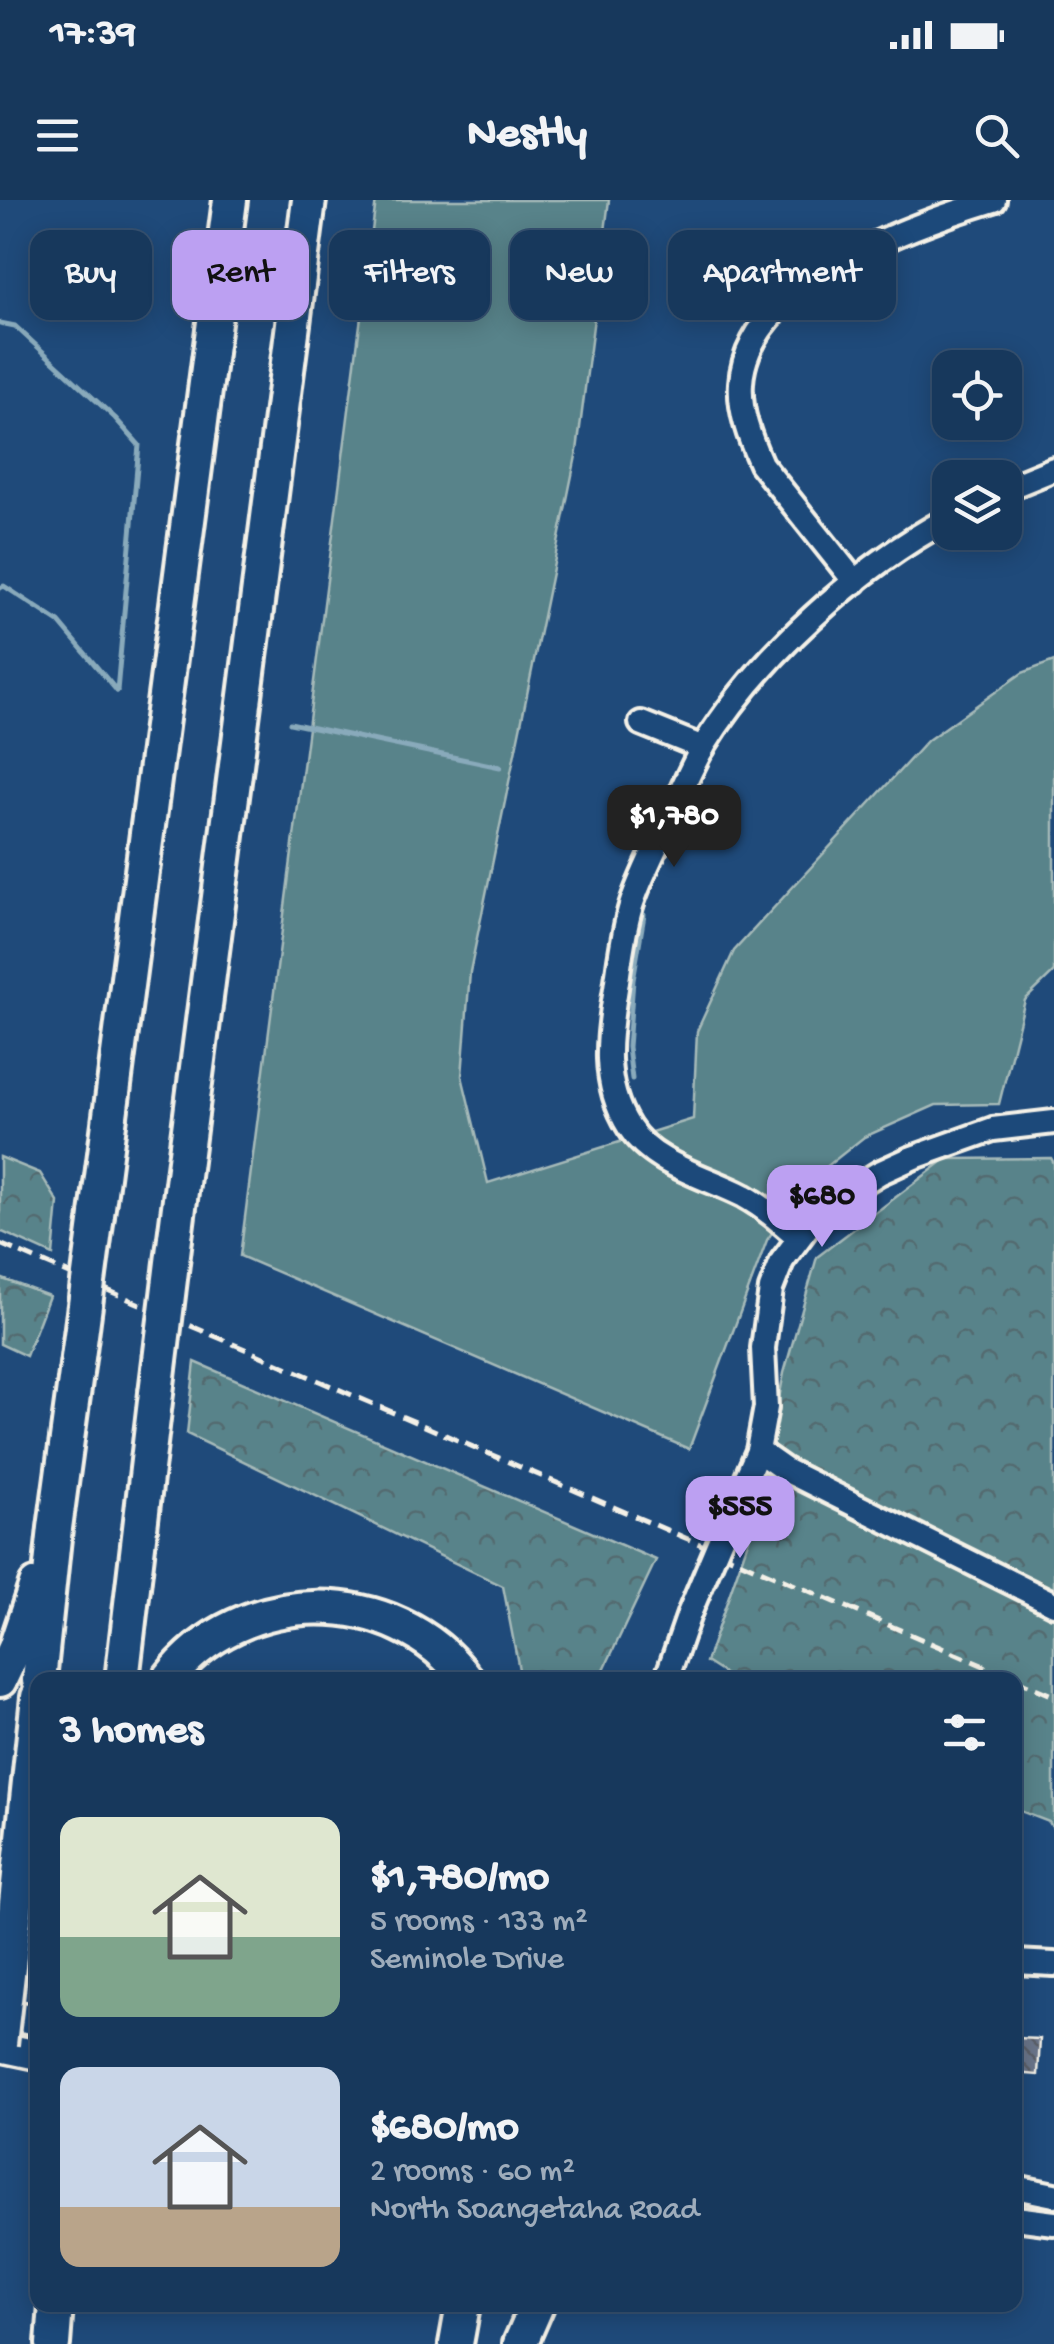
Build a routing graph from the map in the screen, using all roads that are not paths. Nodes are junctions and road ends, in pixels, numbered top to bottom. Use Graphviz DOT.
graph roads {
  1 [pos="230,200"];
  2 [pos="309,200"];
  3 [pos="994,200"];
  4 [pos="1054,470"];
  5 [pos="1022,482"];
  6 [pos="932,528"];
  7 [pos="855,582"];
  8 [pos="640,723"];
  9 [pos="703,748"];
  10 [pos="1054,1122"];
  11 [pos="798,1237"];
  12 [pos="758,1451"];
  13 [pos="55,1528"];
  14 [pos="1054,1604"];
  15 [pos="40,1672"];
  16 [pos="123,1672"];
  17 [pos="175,1672"];
  18 [pos="458,1672"];
  19 [pos="669,1672"];
  20 [pos="0,1680"];
  21 [pos="30,1776"];
  22 [pos="1022,1962"];
  23 [pos="1054,1964"];
  24 [pos="0,2013"];
  25 [pos="30,2019"];
  26 [pos="0,2045"];
  27 [pos="30,2052"];
  28 [pos="1022,2189"];
  29 [pos="1054,2195"];
  30 [pos="1054,2212"];
  31 [pos="1022,2214"];
  32 [pos="1022,2216"];
  33 [pos="1054,2223"];
  34 [pos="58,2312"];
  35 [pos="60,2312"];
  36 [pos="463,2312"];
  37 [pos="534,2312"];
  38 [pos="53,2344"];
  39 [pos="62,2344"];
  40 [pos="456,2344"];
  41 [pos="520,2344"];
  1 -- 13 [label="highway, bridge"];
  2 -- 16 [label="highway, bridge"];
  3 -- 7 [label="street"];
  4 -- 5 [label="street"];
  6 -- 7 [label="street"];
  7 -- 9 [label="street"];
  8 -- 9 [label="street"];
  9 -- 11 [label="street"];
  10 -- 11 [label="street"];
  11 -- 12 [label="street"];
  12 -- 14 [label="street"];
  12 -- 19 [label="street, bridge"];
  13 -- 15 [label="highway"];
  13 -- 20 [label="highway"];
  17 -- 18 [label="highway"];
  21 -- 26 [label="highway, bridge"];
  22 -- 23 [label="street"];
  24 -- 25 [label="main road"];
  26 -- 27 [label="main road"];
  28 -- 29 [label="street"];
  30 -- 31 [label="street"];
  32 -- 33 [label="street"];
  34 -- 38 [label="highway"];
  35 -- 39 [label="highway"];
  36 -- 40 [label="highway"];
  37 -- 41 [label="highway"];
}
